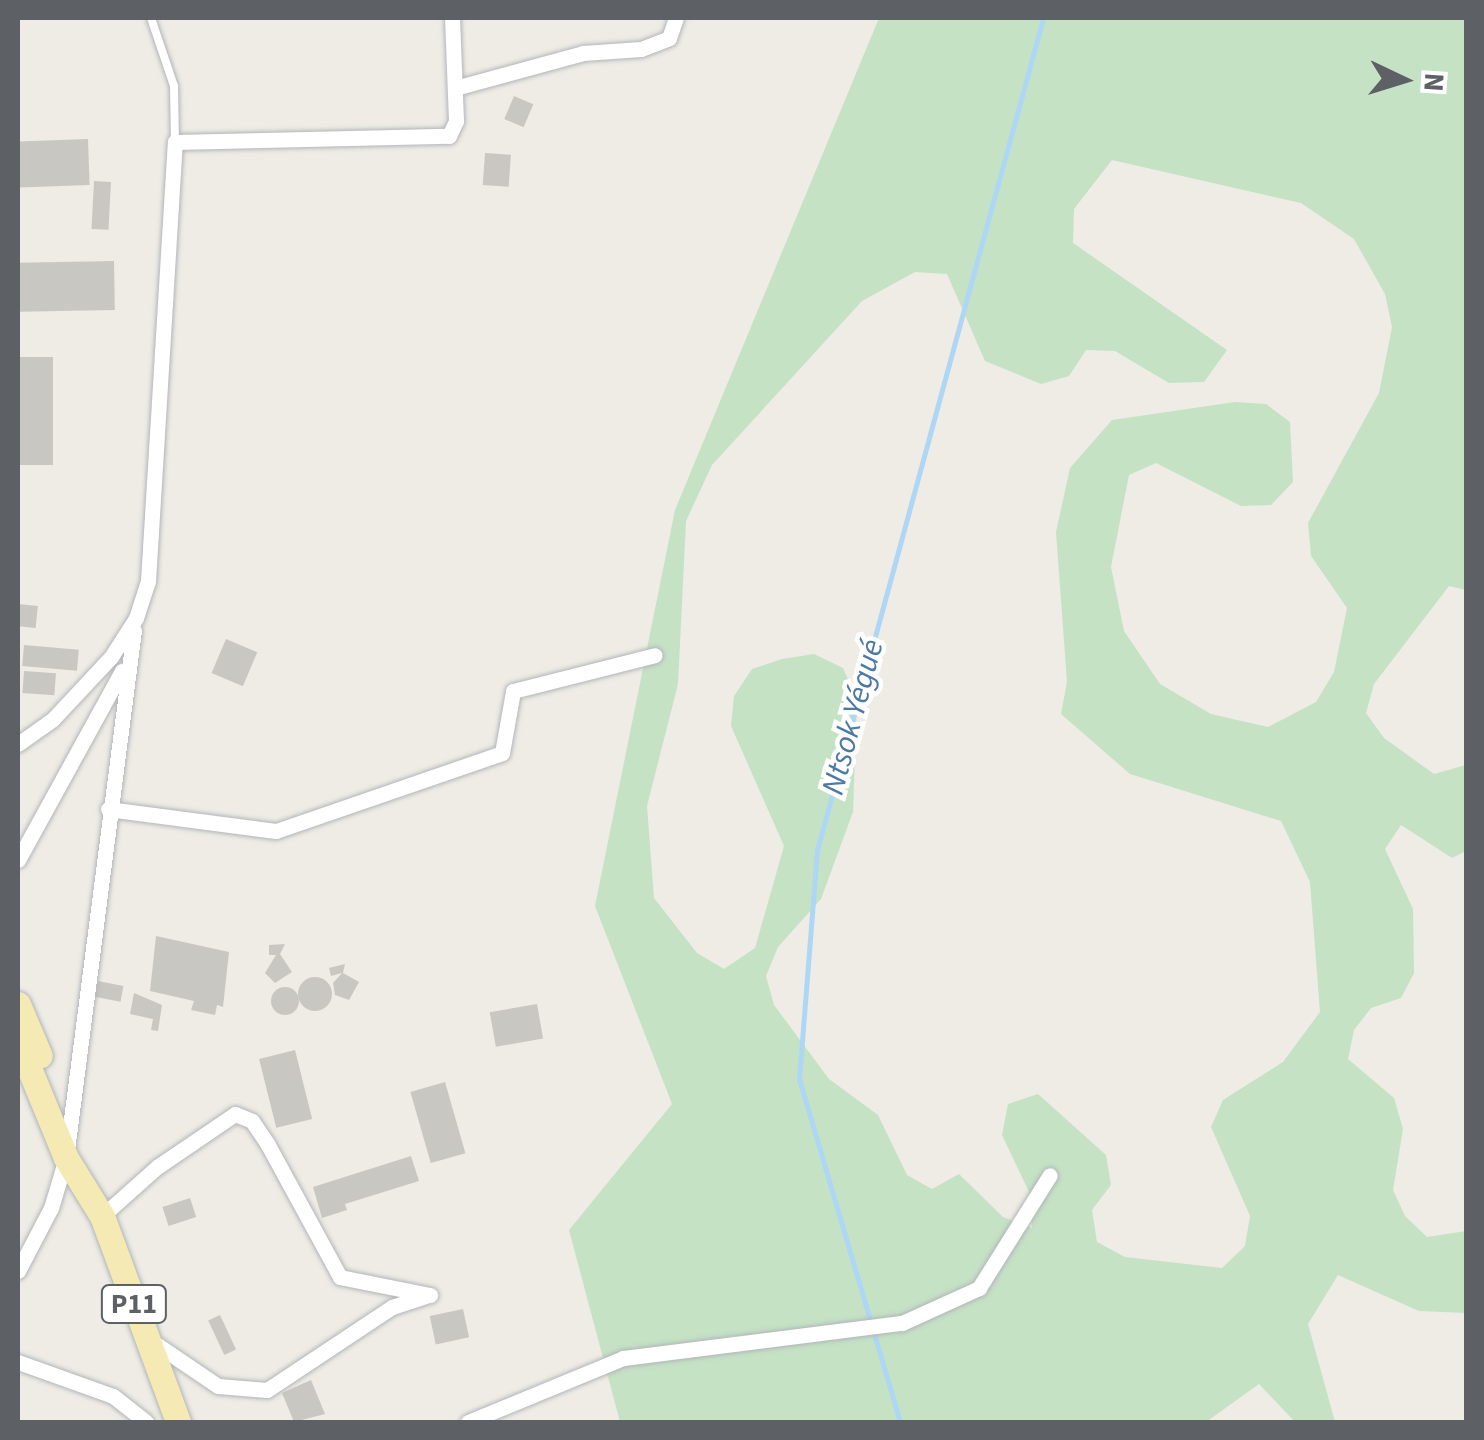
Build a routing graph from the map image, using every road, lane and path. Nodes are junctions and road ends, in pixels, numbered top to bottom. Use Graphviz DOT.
graph roads {
  1 [pos="151,18"];
  2 [pos="452,18"];
  3 [pos="676,18"];
  4 [pos="455,88"];
  5 [pos="175,142"];
  6 [pos="136,618"];
  7 [pos="655,655"];
  8 [pos="126,664"];
  9 [pos="18,744"];
  10 [pos="108,809"];
  11 [pos="18,860"];
  12 [pos="18,1004"];
  13 [pos="18,1041"];
  14 [pos="70,1127"];
  15 [pos="66,1158"];
  16 [pos="1050,1175"];
  17 [pos="87,1188"];
  18 [pos="102,1216"];
  19 [pos="18,1271"];
  20 [pos="146,1337"];
  21 [pos="18,1362"];
  22 [pos="146,1422"];
  23 [pos="178,1422"];
  24 [pos="468,1422"];
  1 -- 5 [label="lane"];
  2 -- 4 [label="street"];
  3 -- 4 [label="street"];
  4 -- 5 [label="street"];
  5 -- 6 [label="street"];
  6 -- 8 [label="street"];
  6 -- 9 [label="street"];
  7 -- 10 [label="street"];
  8 -- 10 [label="street"];
  8 -- 11 [label="street"];
  10 -- 14 [label="street"];
  12 -- 14 [label="main road, P11"];
  13 -- 15 [label="main road, P11"];
  14 -- 15 [label="street"];
  14 -- 17 [label="main road, P11"];
  15 -- 17 [label="main road, P11"];
  15 -- 19 [label="street"];
  16 -- 24 [label="street"];
  17 -- 18 [label="main road, P11"];
  18 -- 20 [label="main road, P11"];
  18 -- 20 [label="street"];
  20 -- 23 [label="main road, P11"];
  21 -- 22 [label="street"];
}
